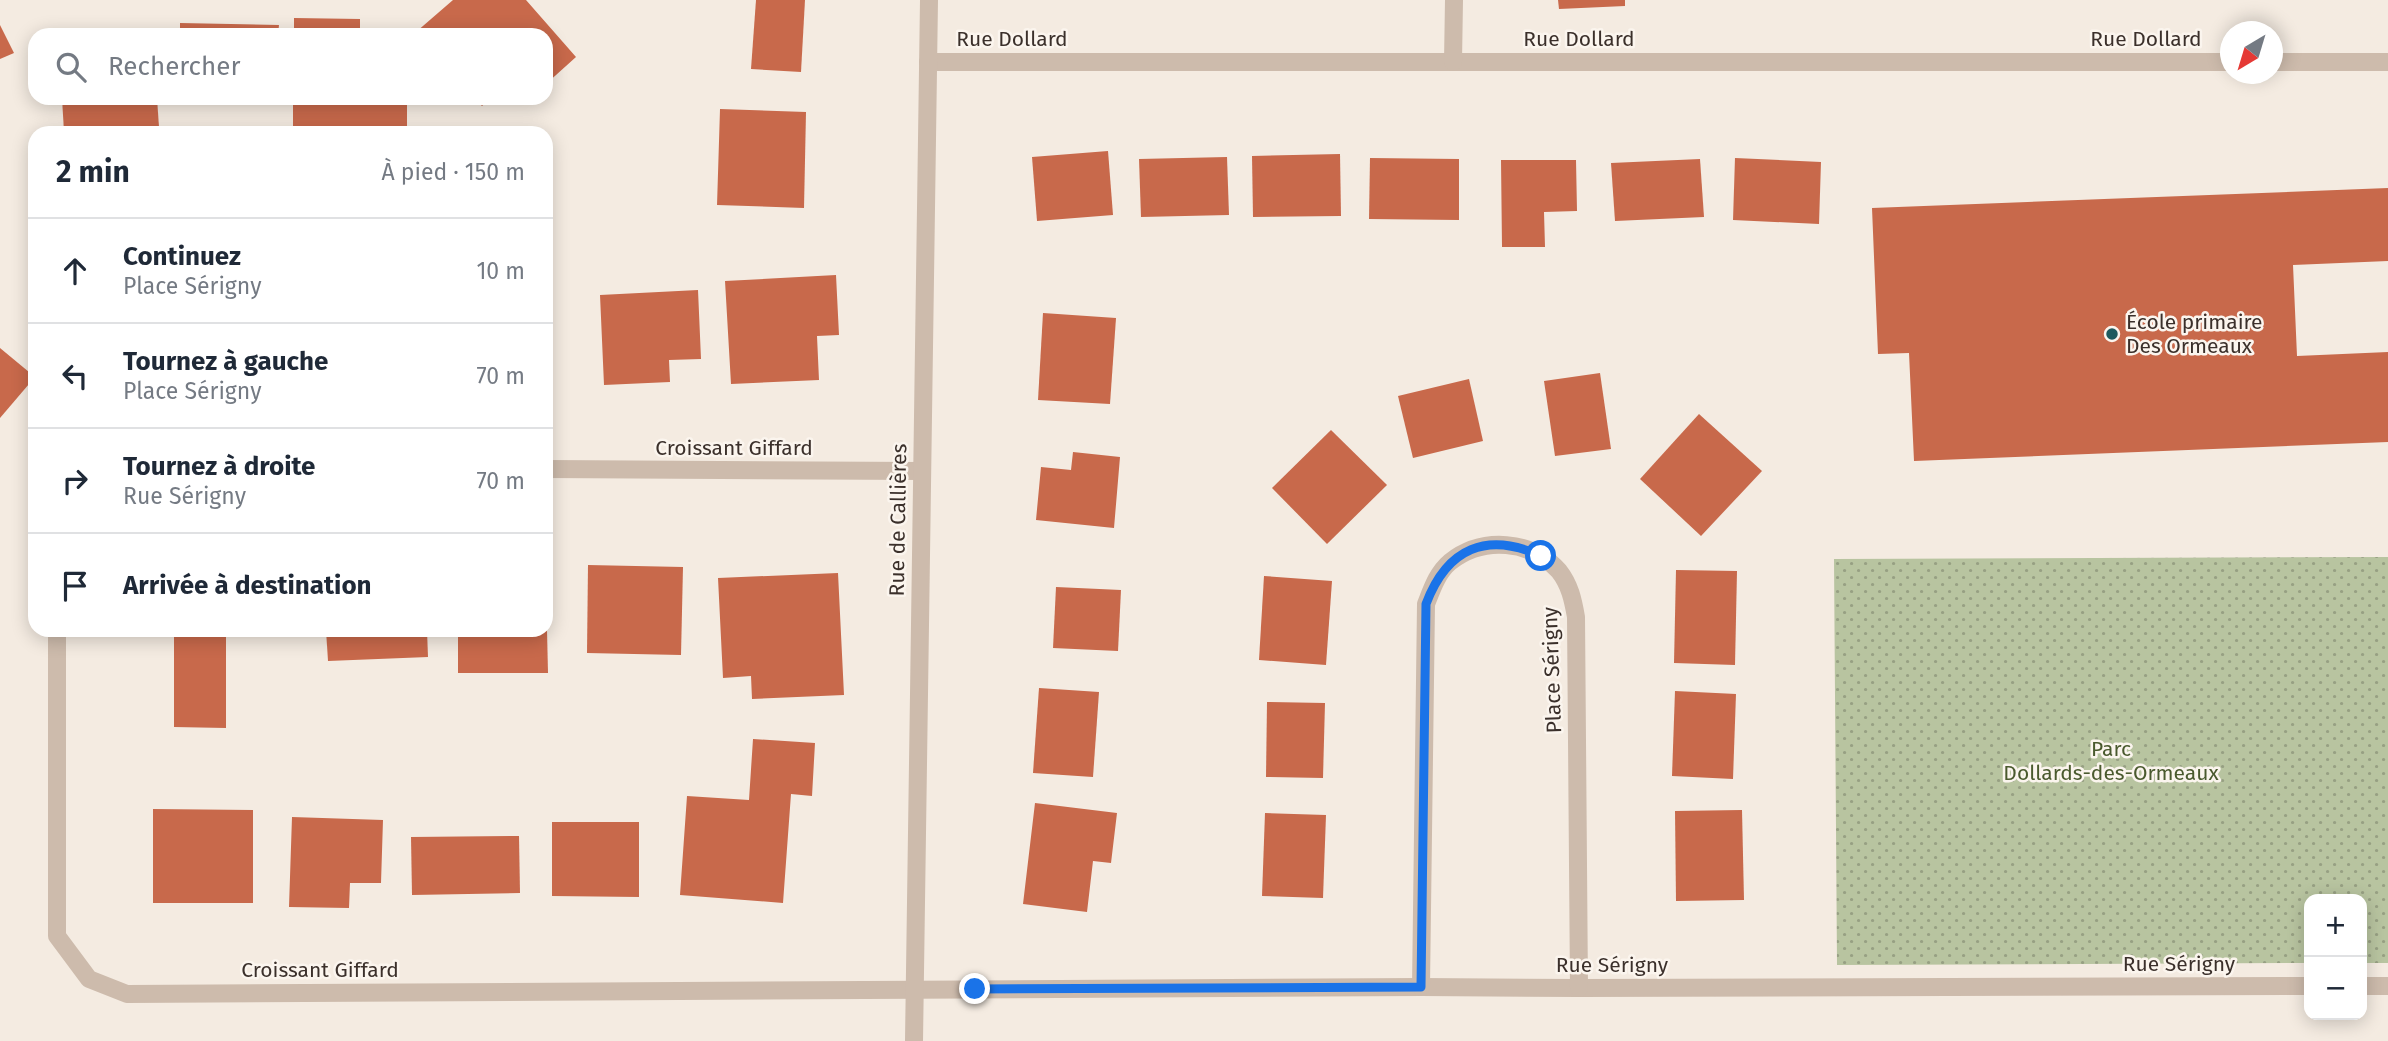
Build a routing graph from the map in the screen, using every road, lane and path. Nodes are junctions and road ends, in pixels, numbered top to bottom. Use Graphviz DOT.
graph roads {
  1 [pos="929,0"];
  2 [pos="1454,0"];
  3 [pos="928,62"];
  4 [pos="1453,62"];
  5 [pos="2220,62"];
  6 [pos="2283,62"];
  7 [pos="2388,62"];
  8 [pos="553,470"];
  9 [pos="922,471"];
  10 [pos="57,637"];
  11 [pos="2304,986"];
  12 [pos="2367,986"];
  13 [pos="2388,986"];
  14 [pos="1421,987"];
  15 [pos="1579,988"];
  16 [pos="915,990"];
  17 [pos="914,1041"];
  1 -- 3 [label="street, Rue de Callières"];
  2 -- 4 [label="street"];
  3 -- 4 [label="street, Rue Dollard"];
  3 -- 9 [label="street, Rue de Callières"];
  4 -- 5 [label="street, Rue Dollard"];
  6 -- 7 [label="street"];
  8 -- 9 [label="street, Croissant Giffard"];
  9 -- 16 [label="street, Rue de Callières"];
  10 -- 16 [label="street, Croissant Giffard"];
  11 -- 15 [label="street, Rue Sérigny"];
  12 -- 13 [label="street"];
  14 -- 15 [label="street, Rue Sérigny"];
  14 -- 15 [label="street, Place Sérigny"];
  14 -- 16 [label="street, Rue Sérigny"];
  16 -- 17 [label="street, Rue de Callières"];
}
